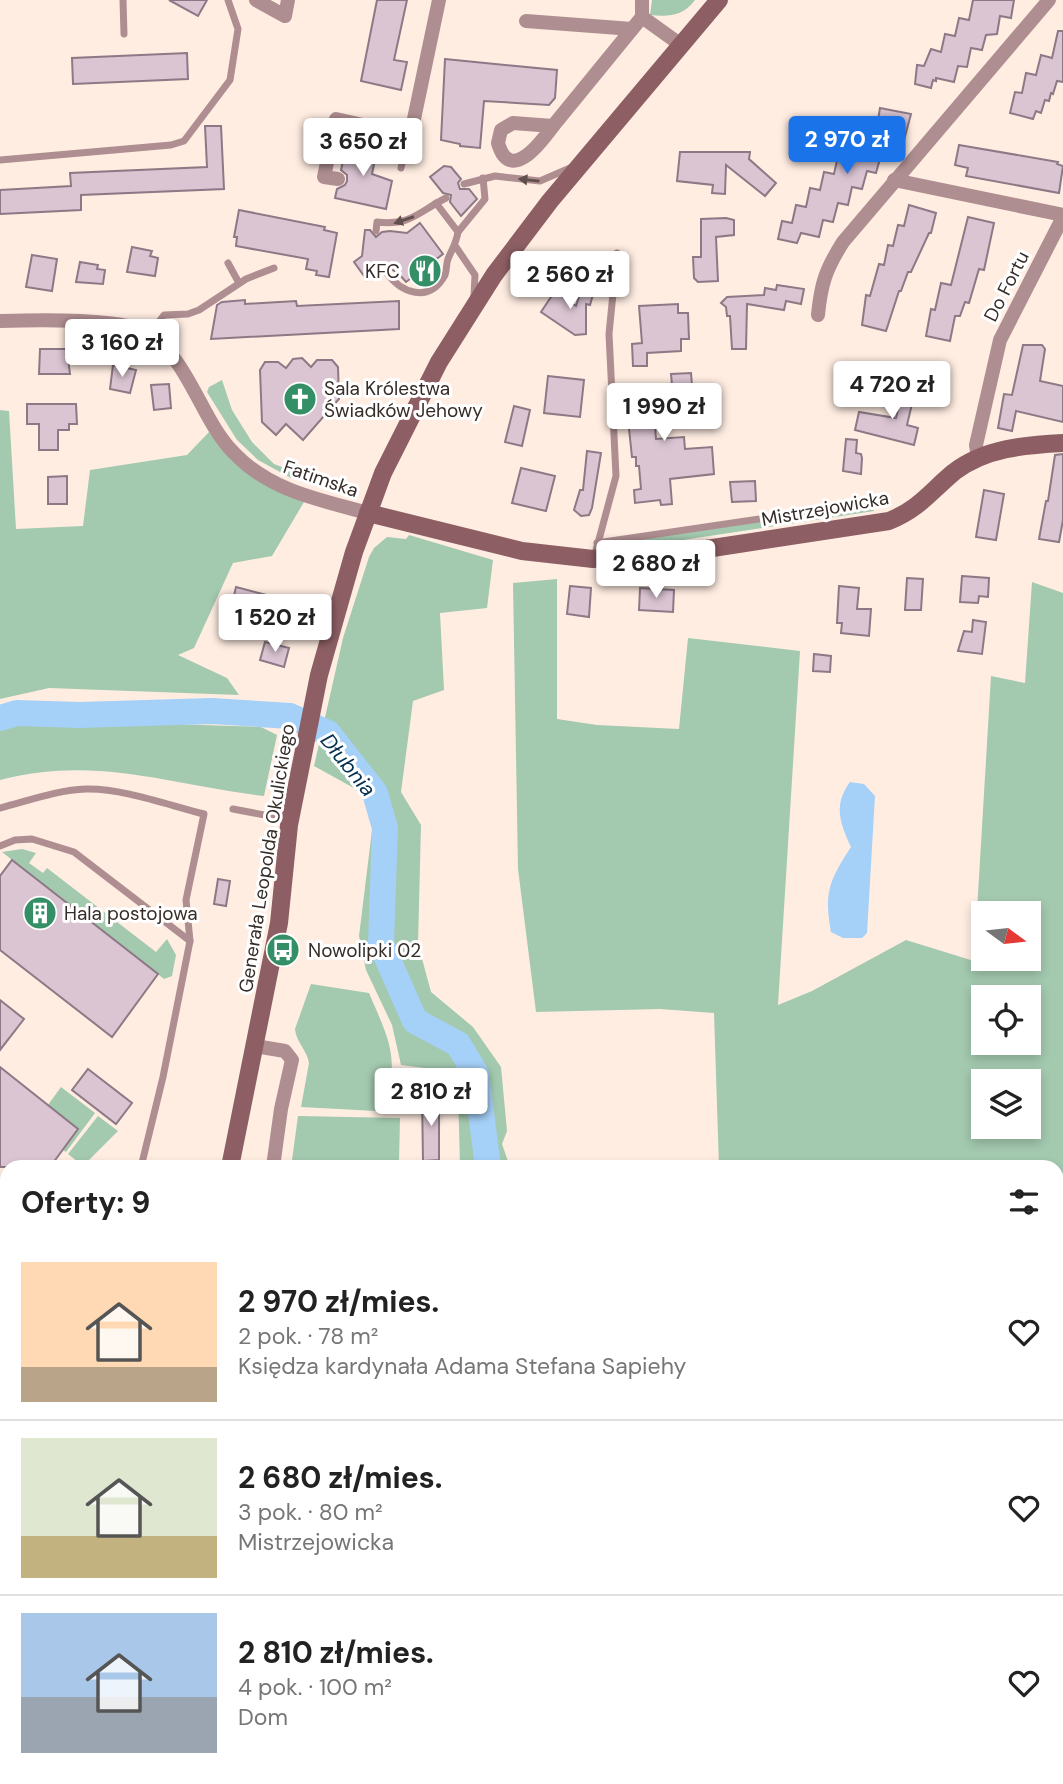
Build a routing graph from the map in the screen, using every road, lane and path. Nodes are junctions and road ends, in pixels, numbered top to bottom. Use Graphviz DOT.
graph roads {
  1 [pos="123,0"];
  2 [pos="228,0"];
  3 [pos="256,0"];
  4 [pos="288,0"];
  5 [pos="439,0"];
  6 [pos="642,0"];
  7 [pos="719,0"];
  8 [pos="1049,0"];
  9 [pos="642,18"];
  10 [pos="526,21"];
  11 [pos="632,29"];
  12 [pos="124,34"];
  13 [pos="681,45"];
  14 [pos="553,126"];
  15 [pos="408,135"];
  16 [pos="588,156"];
  17 [pos="0,160"];
  18 [pos="401,168"];
  19 [pos="483,178"];
  20 [pos="338,180"];
  21 [pos="894,180"];
  22 [pos="464,184"];
  23 [pos="446,198"];
  24 [pos="436,203"];
  25 [pos="1063,216"];
  26 [pos="376,231"];
  27 [pos="457,232"];
  28 [pos="456,247"];
  29 [pos="617,253"];
  30 [pos="229,263"];
  31 [pos="274,268"];
  32 [pos="386,272"];
  33 [pos="239,283"];
  34 [pos="818,315"];
  35 [pos="465,317"];
  36 [pos="0,321"];
  37 [pos="149,335"];
  38 [pos="1063,443"];
  39 [pos="978,458"];
  40 [pos="872,499"];
  41 [pos="368,513"];
  42 [pos="595,551"];
  43 [pos="0,808"];
  44 [pos="233,809"];
  45 [pos="290,820"];
  46 [pos="0,846"];
  47 [pos="190,941"];
  48 [pos="255,1046"];
  49 [pos="143,1160"];
  50 [pos="231,1160"];
  51 [pos="274,1160"];
  1 -- 12 [label="lane"];
  2 -- 17 [label="lane"];
  3 -- 4 [label="street"];
  5 -- 15 [label="street"];
  6 -- 9 [label="street"];
  7 -- 13 [label="main road, Generała Leopolda Okulickiego"];
  8 -- 21 [label="street"];
  9 -- 11 [label="street"];
  9 -- 13 [label="street"];
  10 -- 11 [label="street"];
  11 -- 14 [label="street"];
  13 -- 16 [label="main road, Generała Leopolda Okulickiego"];
  15 -- 18 [label="lane"];
  15 -- 20 [label="street"];
  16 -- 19 [label="lane, one-way"];
  16 -- 35 [label="main road, Generała Leopolda Okulickiego"];
  19 -- 22 [label="lane"];
  19 -- 27 [label="lane"];
  21 -- 25 [label="street"];
  21 -- 34 [label="street"];
  23 -- 24 [label="lane"];
  24 -- 26 [label="lane, one-way"];
  24 -- 27 [label="lane"];
  25 -- 39 [label="street, Do Fortu"];
  27 -- 28 [label="lane"];
  28 -- 32 [label="lane"];
  28 -- 35 [label="lane"];
  29 -- 42 [label="lane"];
  30 -- 33 [label="lane"];
  31 -- 33 [label="lane"];
  33 -- 37 [label="lane"];
  35 -- 41 [label="main road, Generała Leopolda Okulickiego"];
  36 -- 37 [label="street, Fatimska"];
  37 -- 41 [label="street, Fatimska"];
  38 -- 39 [label="main road, Mistrzejowicka"];
  39 -- 42 [label="main road, Mistrzejowicka"];
  40 -- 42 [label="lane"];
  41 -- 42 [label="main road, Mistrzejowicka"];
  41 -- 45 [label="main road, Generała Leopolda Okulickiego"];
  43 -- 47 [label="lane"];
  44 -- 45 [label="lane"];
  45 -- 48 [label="main road, Generała Leopolda Okulickiego"];
  46 -- 47 [label="lane"];
  47 -- 49 [label="lane"];
  48 -- 50 [label="main road, Generała Leopolda Okulickiego"];
  48 -- 51 [label="street"];
}
